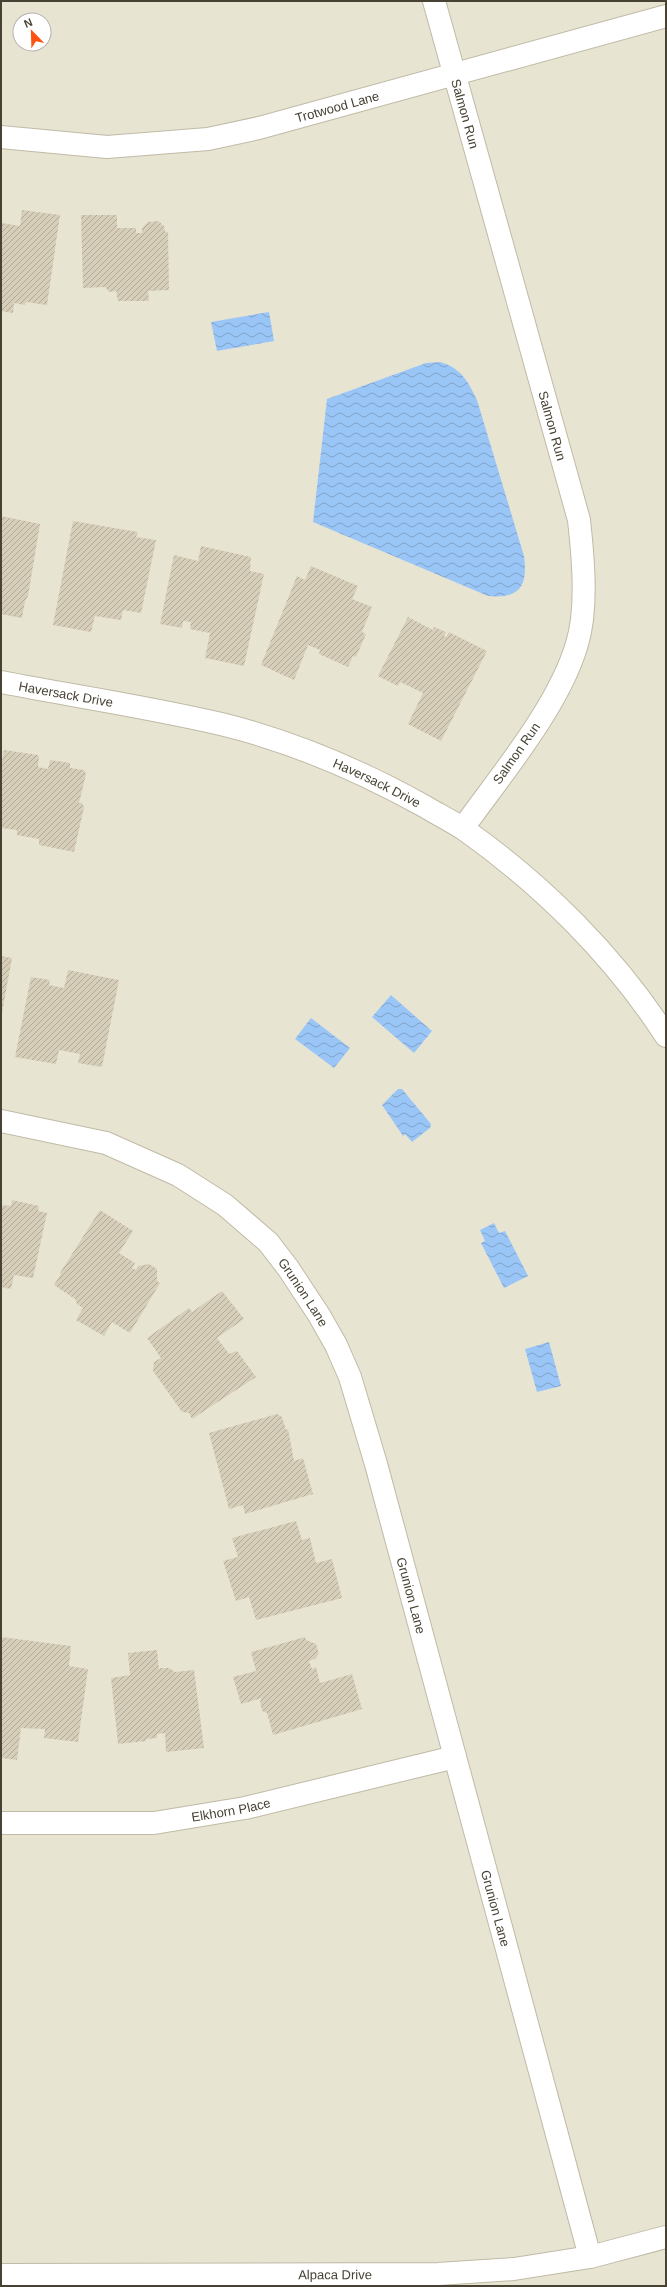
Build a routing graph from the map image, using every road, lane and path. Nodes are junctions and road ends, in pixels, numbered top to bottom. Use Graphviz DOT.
graph roads {
  1 [pos="434,1"];
  2 [pos="666,16"];
  3 [pos="454,73"];
  4 [pos="1,137"];
  5 [pos="1,682"];
  6 [pos="463,828"];
  7 [pos="666,1036"];
  8 [pos="1,1121"];
  9 [pos="455,1757"];
  10 [pos="1,1823"];
  11 [pos="666,2237"];
  12 [pos="590,2256"];
  13 [pos="1,2275"];
  1 -- 3 [label="street, Salmon Run"];
  2 -- 3 [label="street, Trotwood Lane"];
  3 -- 4 [label="street, Trotwood Lane"];
  3 -- 6 [label="street, Salmon Run"];
  5 -- 6 [label="street, Haversack Drive"];
  6 -- 7 [label="street, Haversack Drive"];
  8 -- 9 [label="street, Grunion Lane"];
  9 -- 10 [label="street, Elkhorn Place"];
  9 -- 12 [label="street, Grunion Lane"];
  11 -- 12 [label="street, Alpaca Drive"];
  12 -- 13 [label="street, Alpaca Drive"];
}
